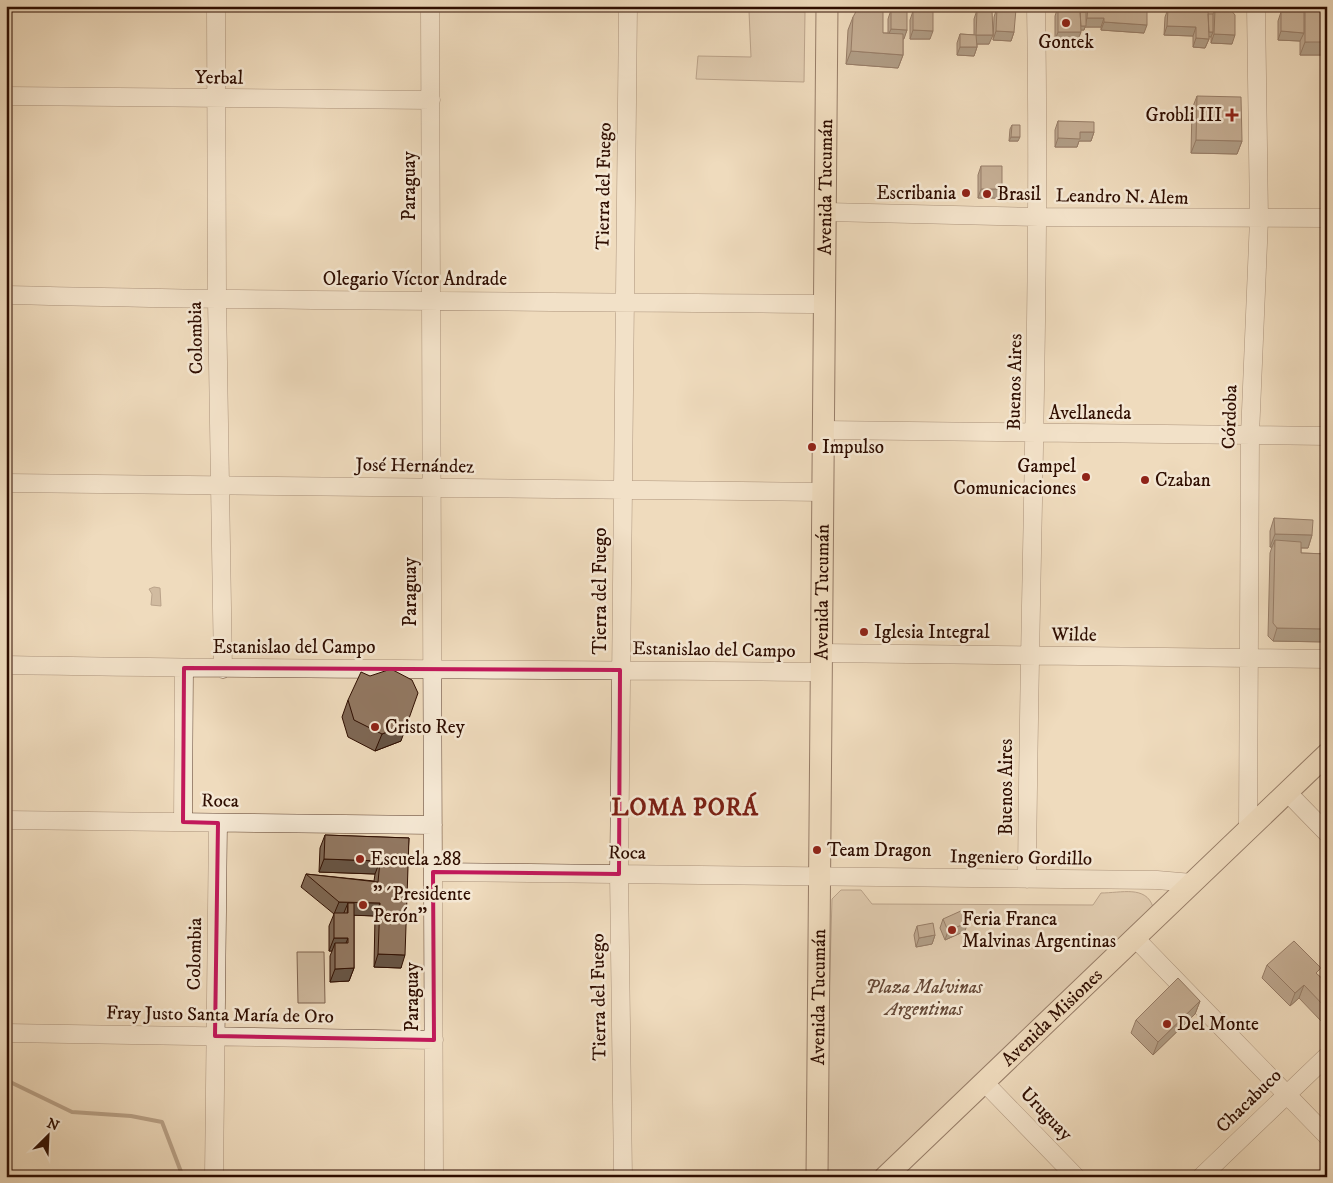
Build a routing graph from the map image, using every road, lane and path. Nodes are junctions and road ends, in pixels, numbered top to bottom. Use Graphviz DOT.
graph roads {
  1 [pos="216,6"];
  2 [pos="430,6"];
  3 [pos="628,6"];
  4 [pos="827,6"];
  5 [pos="1036,6"];
  6 [pos="1256,6"];
  7 [pos="6,96"];
  8 [pos="216,99"];
  9 [pos="430,100"];
  10 [pos="827,212"];
  11 [pos="1039,217"];
  12 [pos="1327,218"];
  13 [pos="1259,219"];
  14 [pos="6,294"];
  15 [pos="430,299"];
  16 [pos="217,300"];
  17 [pos="623,302"];
  18 [pos="824,304"];
  19 [pos="823,430"];
  20 [pos="1036,434"];
  21 [pos="1250,435"];
  22 [pos="1327,436"];
  23 [pos="6,483"];
  24 [pos="221,484"];
  25 [pos="431,488"];
  26 [pos="622,490"];
  27 [pos="823,492"];
  28 [pos="1028,656"];
  29 [pos="1249,658"];
  30 [pos="1327,659"];
  31 [pos="821,663"];
  32 [pos="6,665"];
  33 [pos="184,668"];
  34 [pos="432,668"];
  35 [pos="224,669"];
  36 [pos="620,670"];
  37 [pos="1327,754"];
  38 [pos="1287,792"];
  39 [pos="6,820"];
  40 [pos="183,822"];
  41 [pos="218,823"];
  42 [pos="433,825"];
  43 [pos="1248,829"];
  44 [pos="1327,833"];
  45 [pos="433,872"];
  46 [pos="619,874"];
  47 [pos="820,876"];
  48 [pos="1027,879"];
  49 [pos="1192,883"];
  50 [pos="1135,938"];
  51 [pos="6,1032"];
  52 [pos="215,1036"];
  53 [pos="434,1040"];
  54 [pos="1327,1056"];
  55 [pos="984,1082"];
  56 [pos="1287,1094"];
  57 [pos="1327,1136"];
  58 [pos="214,1177"];
  59 [pos="434,1177"];
  60 [pos="622,1177"];
  61 [pos="817,1177"];
  62 [pos="885,1177"];
  63 [pos="1076,1177"];
  64 [pos="1201,1177"];
  1 -- 8 [label="street, Colombia"];
  2 -- 9 [label="street, Paraguay"];
  3 -- 17 [label="street, Tierra del Fuego"];
  4 -- 10 [label="main road, Avenida Tucumán"];
  5 -- 11 [label="street, Buenos Aires"];
  6 -- 13 [label="street, Córdoba"];
  7 -- 8 [label="street, Yerbal"];
  8 -- 9 [label="street, Yerbal"];
  8 -- 16 [label="street, Colombia"];
  9 -- 15 [label="street, Paraguay"];
  10 -- 11 [label="street, Leandro N. Alem"];
  10 -- 18 [label="main road, Avenida Tucumán"];
  11 -- 13 [label="street, Leandro N. Alem"];
  11 -- 20 [label="street, Buenos Aires"];
  12 -- 13 [label="street, Leandro N. Alem"];
  13 -- 21 [label="street, Córdoba"];
  14 -- 16 [label="street, Olegario Víctor Andrade"];
  15 -- 16 [label="street, Olegario Víctor Andrade"];
  15 -- 17 [label="street, Olegario Víctor Andrade"];
  15 -- 25 [label="street, Paraguay"];
  16 -- 24 [label="street, Colombia"];
  17 -- 18 [label="street, Olegario Víctor Andrade"];
  17 -- 26 [label="street, Tierra del Fuego"];
  18 -- 19 [label="main road, Avenida Tucumán"];
  19 -- 20 [label="street, Avellaneda"];
  19 -- 27 [label="main road, Avenida Tucumán"];
  20 -- 21 [label="street, Avellaneda"];
  20 -- 28 [label="street, Buenos Aires"];
  21 -- 22 [label="street, Avellaneda"];
  21 -- 29 [label="street, Córdoba"];
  23 -- 24 [label="street, José Hernández"];
  24 -- 25 [label="street, José Hernández"];
  24 -- 35 [label="street, Colombia"];
  25 -- 26 [label="street, José Hernández"];
  25 -- 34 [label="street, Paraguay"];
  26 -- 27 [label="street, José Hernández"];
  26 -- 36 [label="street, Tierra del Fuego"];
  27 -- 31 [label="main road, Avenida Tucumán"];
  28 -- 29 [label="street, Wilde"];
  28 -- 31 [label="street, Wilde"];
  28 -- 48 [label="street, Buenos Aires"];
  29 -- 30 [label="street, Wilde"];
  29 -- 43 [label="street, Córdoba"];
  31 -- 36 [label="street, Estanislao del Campo"];
  31 -- 47 [label="main road, Avenida Tucumán"];
  32 -- 33 [label="street, Estanislao del Campo"];
  33 -- 35 [label="street, Estanislao del Campo"];
  33 -- 40 [label="street"];
  34 -- 35 [label="street, Estanislao del Campo"];
  34 -- 36 [label="street, Estanislao del Campo"];
  34 -- 42 [label="street, Paraguay"];
  36 -- 46 [label="street, Tierra del Fuego"];
  37 -- 38 [label="main road, Avenida Misiones"];
  38 -- 43 [label="main road, Avenida Misiones"];
  38 -- 44 [label="street"];
  39 -- 40 [label="street, Roca"];
  40 -- 41 [label="street, Roca"];
  41 -- 42 [label="street, Roca"];
  41 -- 52 [label="street, Colombia"];
  42 -- 45 [label="street, Paraguay"];
  43 -- 49 [label="main road, Avenida Misiones"];
  45 -- 46 [label="street, Roca"];
  45 -- 53 [label="street, Paraguay"];
  46 -- 47 [label="street, Roca"];
  46 -- 60 [label="street, Tierra del Fuego"];
  47 -- 48 [label="street, Ingeniero Gordillo"];
  47 -- 61 [label="main road, Avenida Tucumán"];
  48 -- 49 [label="street, Ingeniero Gordillo"];
  49 -- 50 [label="main road, Avenida Misiones"];
  50 -- 55 [label="main road, Avenida Misiones"];
  50 -- 56 [label="street"];
  51 -- 52 [label="street, Fray Justo Santa María de Oro"];
  52 -- 53 [label="street, Fray Justo Santa María de Oro"];
  52 -- 58 [label="street, Colombia"];
  53 -- 59 [label="street, Paraguay"];
  54 -- 56 [label="street, Chacabuco"];
  55 -- 62 [label="main road, Avenida Misiones"];
  55 -- 63 [label="street, Uruguay"];
  56 -- 57 [label="street"];
  56 -- 64 [label="street, Chacabuco"];
}
